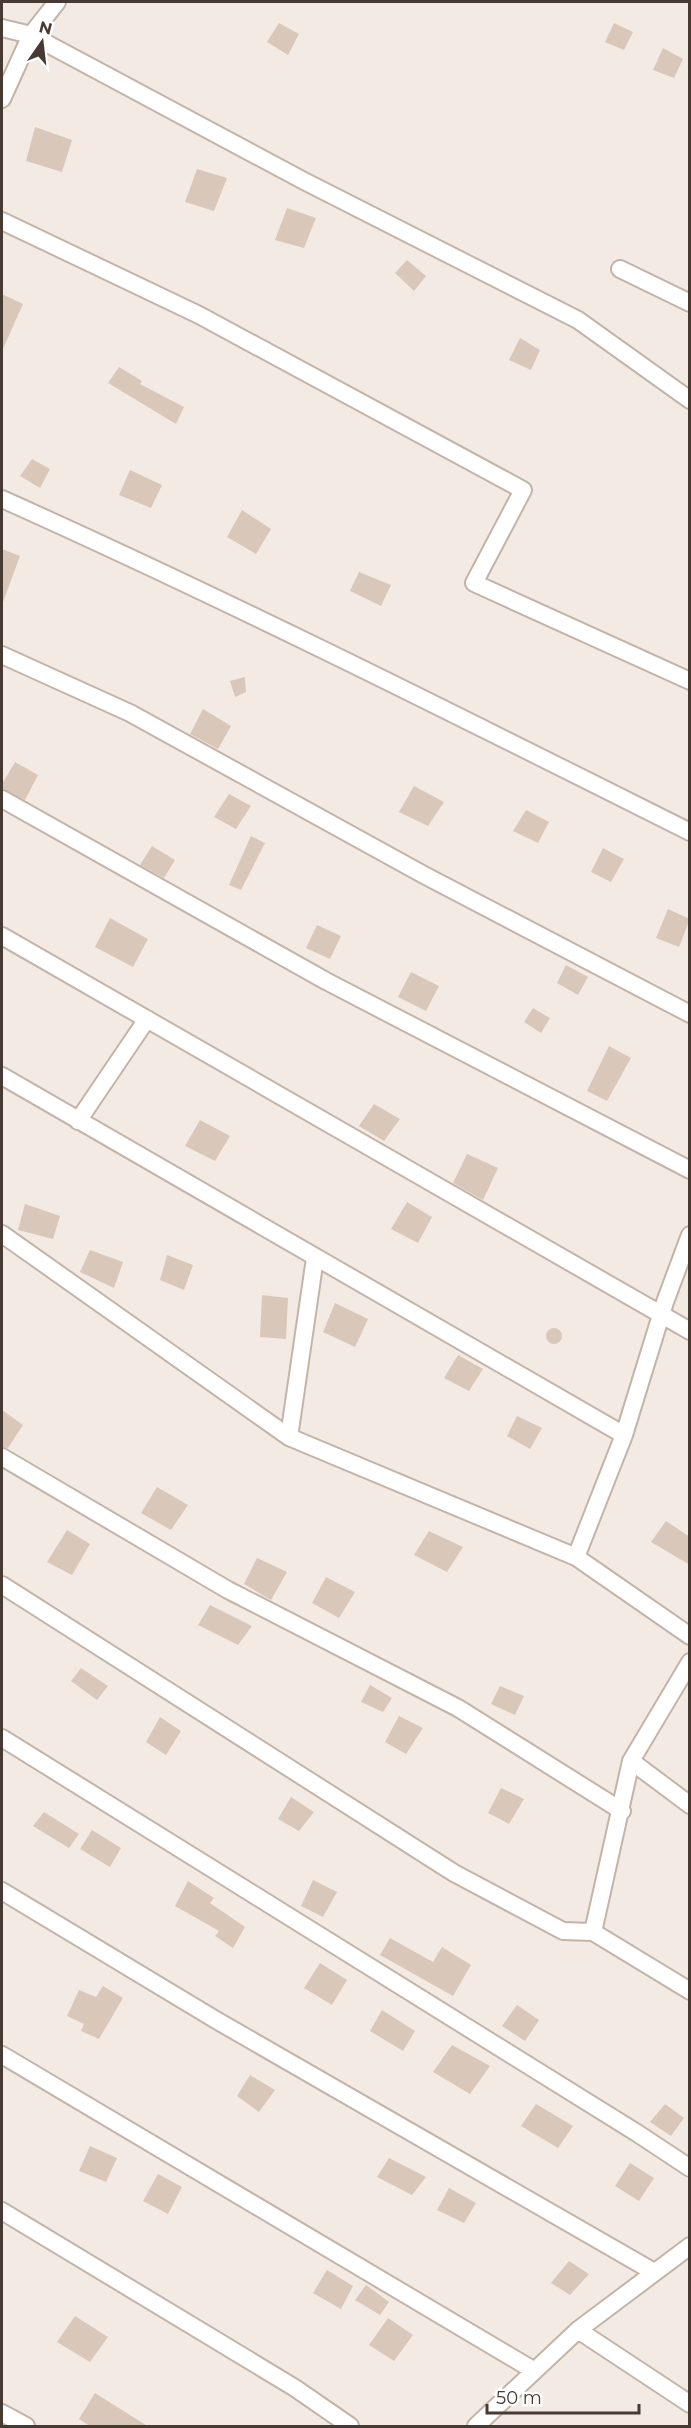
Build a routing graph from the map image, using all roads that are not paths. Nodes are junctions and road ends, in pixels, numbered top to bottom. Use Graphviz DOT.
graph roads {
  1 [pos="57,2"];
  2 [pos="2,28"];
  3 [pos="31,35"];
  4 [pos="2,99"];
  5 [pos="2,221"];
  6 [pos="620,269"];
  7 [pos="690,303"];
  8 [pos="690,400"];
  9 [pos="2,499"];
  10 [pos="2,654"];
  11 [pos="690,681"];
  12 [pos="2,799"];
  13 [pos="690,832"];
  14 [pos="2,936"];
  15 [pos="690,1014"];
  16 [pos="147,1019"];
  17 [pos="2,1076"];
  18 [pos="78,1121"];
  19 [pos="690,1170"];
  20 [pos="2,1234"];
  21 [pos="690,1235"];
  22 [pos="315,1258"];
  23 [pos="662,1315"];
  24 [pos="690,1331"];
  25 [pos="624,1435"];
  26 [pos="289,1437"];
  27 [pos="2,1457"];
  28 [pos="576,1557"];
  29 [pos="2,1585"];
  30 [pos="690,1636"];
  31 [pos="690,1662"];
  32 [pos="2,1738"];
  33 [pos="631,1761"];
  34 [pos="690,1805"];
  35 [pos="622,1811"];
  36 [pos="2,1891"];
  37 [pos="594,1932"];
  38 [pos="690,1991"];
  39 [pos="2,2055"];
  40 [pos="690,2168"];
  41 [pos="2,2211"];
  42 [pos="690,2246"];
  43 [pos="654,2272"];
  44 [pos="578,2330"];
  45 [pos="533,2370"];
  46 [pos="690,2404"];
  47 [pos="2,2413"];
  48 [pos="485,2424"];
  49 [pos="26,2427"];
  50 [pos="350,2427"];
  1 -- 3 [label="street"];
  2 -- 3 [label="street"];
  3 -- 4 [label="street"];
  3 -- 8 [label="street"];
  5 -- 11 [label="street"];
  6 -- 7 [label="street"];
  9 -- 13 [label="street"];
  10 -- 15 [label="street"];
  12 -- 19 [label="street"];
  14 -- 16 [label="street"];
  16 -- 18 [label="street"];
  16 -- 23 [label="street"];
  17 -- 18 [label="street"];
  18 -- 22 [label="street"];
  20 -- 26 [label="street"];
  21 -- 23 [label="street"];
  22 -- 25 [label="street"];
  22 -- 26 [label="street"];
  23 -- 24 [label="street"];
  23 -- 25 [label="street"];
  25 -- 28 [label="street"];
  26 -- 28 [label="street"];
  27 -- 35 [label="street"];
  28 -- 30 [label="street"];
  29 -- 37 [label="street"];
  31 -- 33 [label="street"];
  32 -- 40 [label="street"];
  33 -- 34 [label="street"];
  33 -- 35 [label="street"];
  35 -- 37 [label="street"];
  36 -- 43 [label="street"];
  37 -- 38 [label="street"];
  39 -- 45 [label="street"];
  41 -- 50 [label="street"];
  42 -- 43 [label="street"];
  43 -- 44 [label="street"];
  44 -- 45 [label="street"];
  44 -- 46 [label="street"];
  45 -- 48 [label="street"];
  47 -- 49 [label="street"];
}
